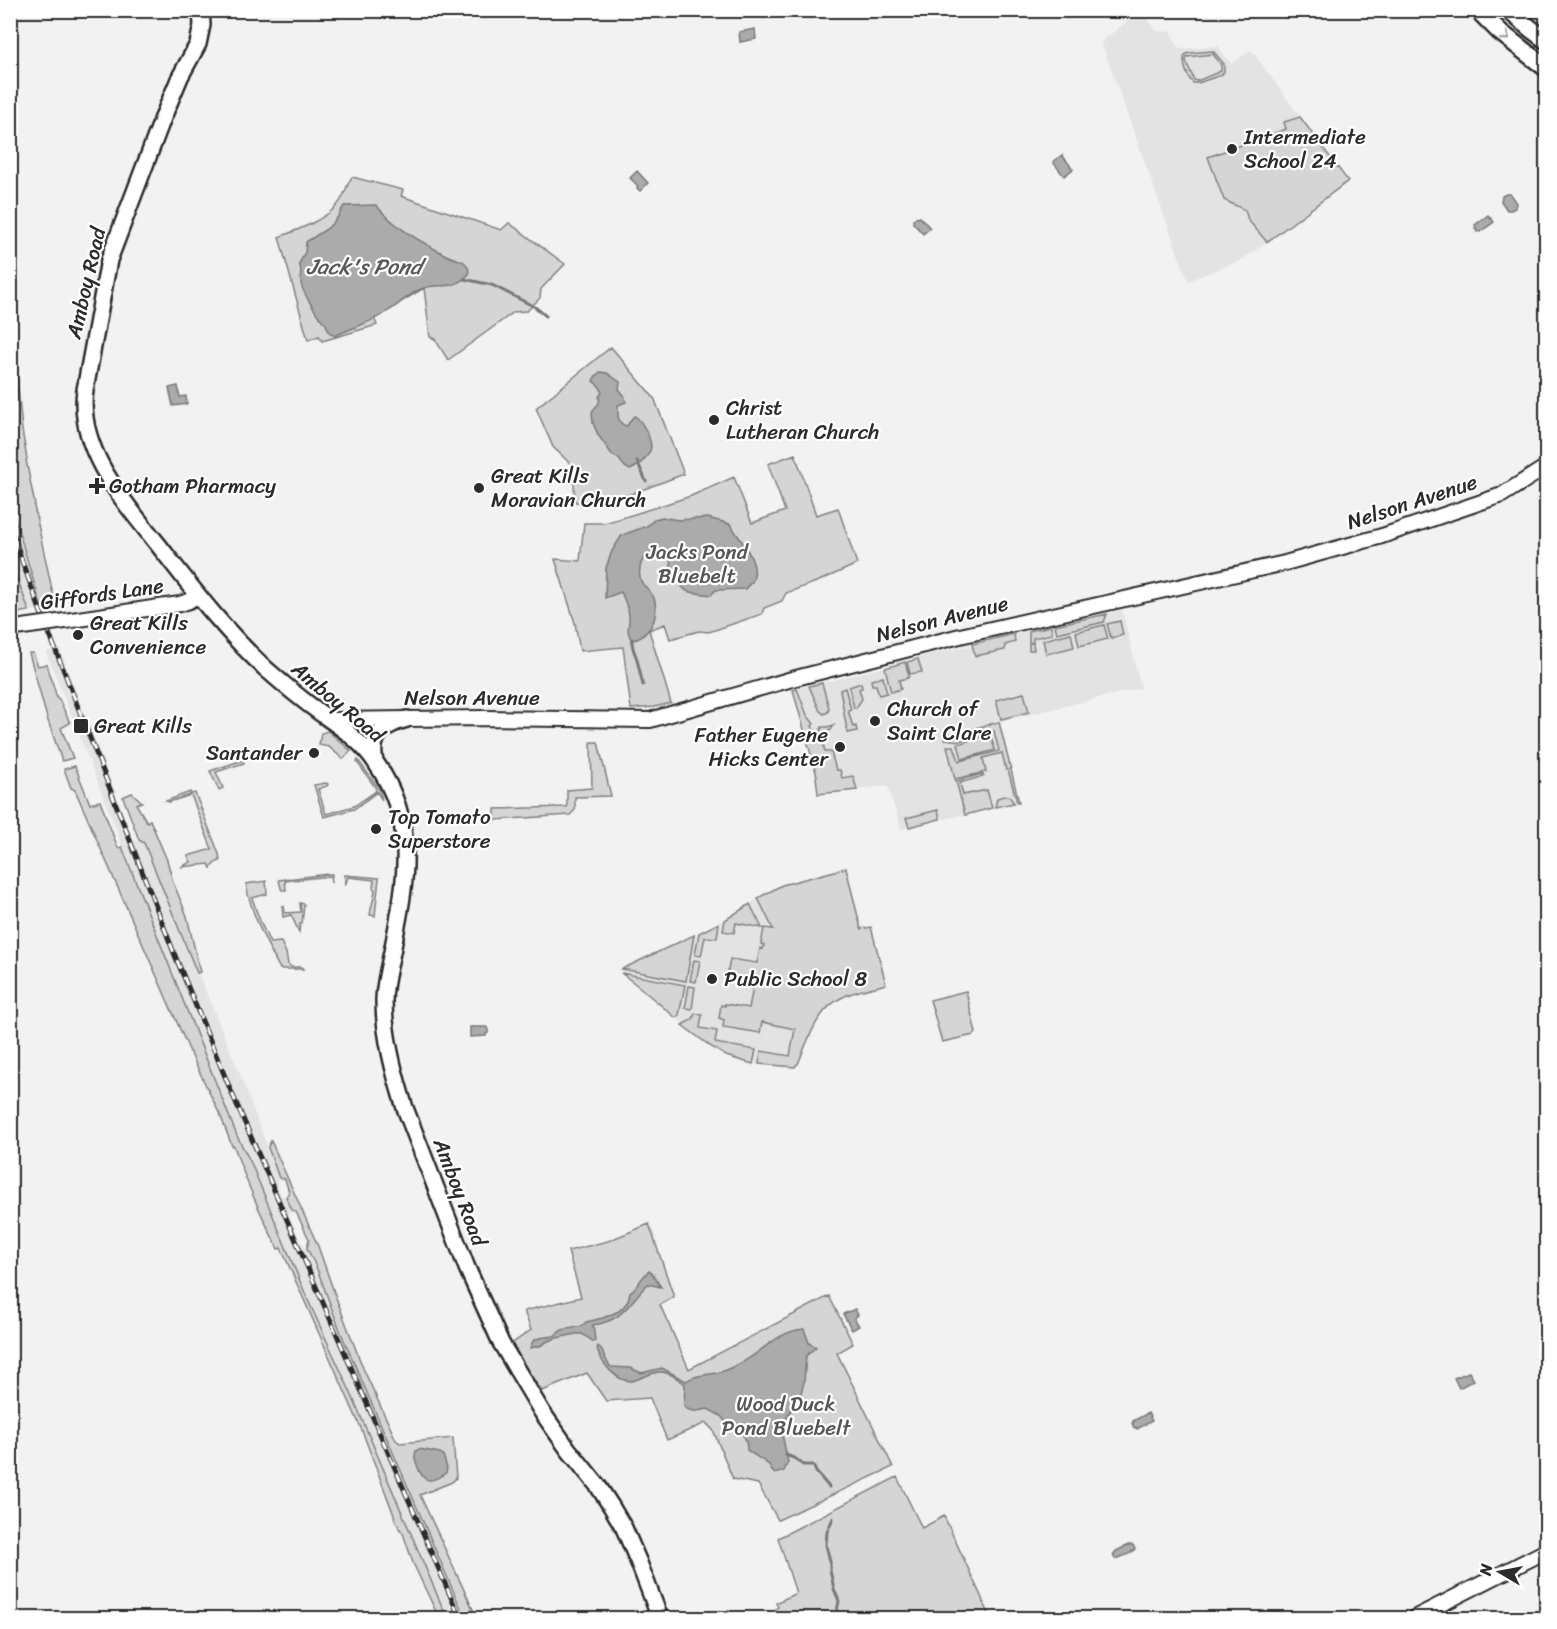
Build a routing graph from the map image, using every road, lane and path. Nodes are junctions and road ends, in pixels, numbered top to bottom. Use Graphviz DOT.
graph roads {
  1 [pos="201,10"];
  2 [pos="1478,10"];
  3 [pos="1509,10"];
  4 [pos="1546,40"];
  5 [pos="1546,68"];
  6 [pos="1546,467"];
  7 [pos="197,595"];
  8 [pos="13,628"];
  9 [pos="407,719"];
  10 [pos="331,720"];
  11 [pos="375,762"];
  12 [pos="1546,1551"];
  13 [pos="660,1618"];
  14 [pos="1414,1618"];
  1 -- 7 [label="main road, Amboy Road"];
  2 -- 5 [label="main road, one-way"];
  3 -- 4 [label="main road"];
  6 -- 9 [label="street, Nelson Avenue"];
  7 -- 8 [label="street, Giffords Lane, bridge"];
  7 -- 10 [label="main road, Amboy Road"];
  9 -- 10 [label="street, Nelson Avenue"];
  9 -- 11 [label="main road"];
  10 -- 11 [label="main road, Amboy Road"];
  11 -- 13 [label="main road, Amboy Road"];
  12 -- 14 [label="street"];
}
